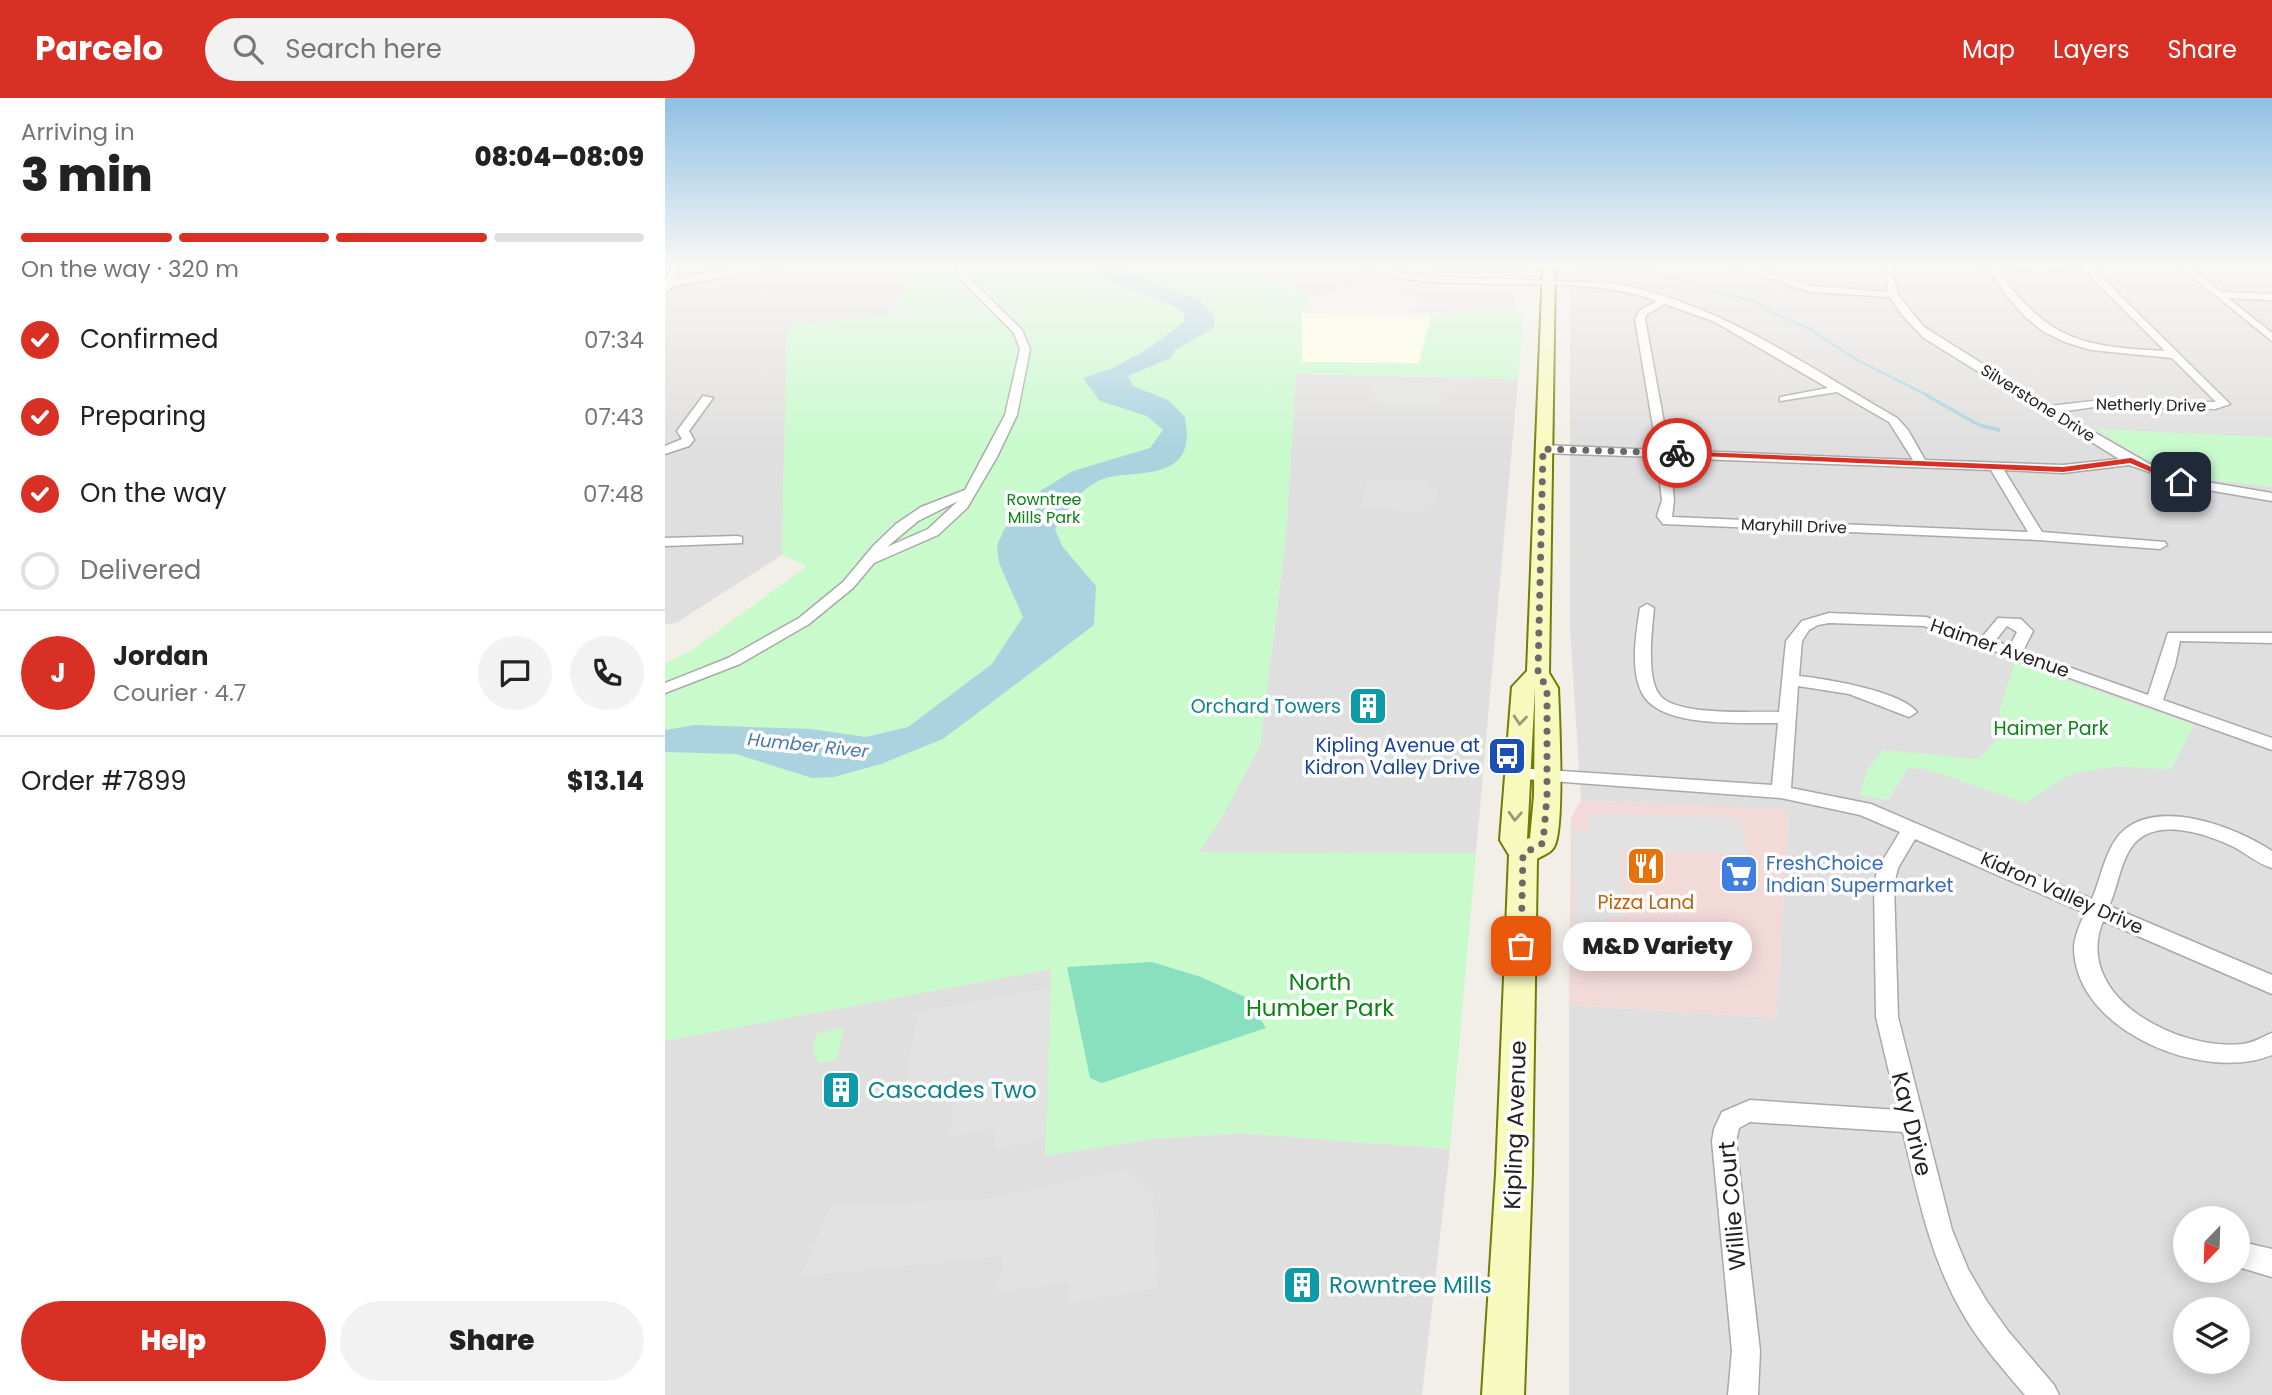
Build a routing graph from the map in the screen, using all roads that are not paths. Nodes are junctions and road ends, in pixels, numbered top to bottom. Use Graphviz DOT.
graph roads {
  1 [pos="1012,326"];
  2 [pos="1547,326"];
  3 [pos="1641,326"];
  4 [pos="1728,326"];
  5 [pos="1917,326"];
  6 [pos="2044,326"];
  7 [pos="2147,326"];
  8 [pos="2257,326"];
  9 [pos="2272,338"];
  10 [pos="2176,355"];
  11 [pos="1837,389"];
  12 [pos="707,398"];
  13 [pos="1783,399"];
  14 [pos="2049,410"];
  15 [pos="1543,449"];
  16 [pos="665,450"];
  17 [pos="1663,452"];
  18 [pos="2131,461"];
  19 [pos="1920,462"];
  20 [pos="1995,466"];
  21 [pos="969,493"];
  22 [pos="2272,497"];
  23 [pos="2038,536"];
  24 [pos="737,540"];
  25 [pos="665,542"];
  26 [pos="2160,545"];
  27 [pos="869,560"];
  28 [pos="1647,608"];
  29 [pos="2272,638"];
  30 [pos="1986,642"];
  31 [pos="2015,652"];
  32 [pos="1538,673"];
  33 [pos="1792,680"];
  34 [pos="666,688"];
  35 [pos="2154,701"];
  36 [pos="1909,712"];
  37 [pos="1787,718"];
  38 [pos="2272,744"];
  39 [pos="1517,774"];
  40 [pos="1546,778"];
  41 [pos="1781,792"];
  42 [pos="1912,828"];
  43 [pos="1523,854"];
  44 [pos="2272,861"];
  45 [pos="2099,909"];
  46 [pos="2272,985"];
  47 [pos="2272,1043"];
  48 [pos="1913,1122"];
  49 [pos="2251,1257"];
  50 [pos="2272,1263"];
  51 [pos="1503,1395"];
  52 [pos="1743,1395"];
  53 [pos="2044,1395"];
  1 -- 21 [label="street"];
  2 -- 15 [label="main road, Kipling Avenue"];
  3 -- 17 [label="street, Maryhill Drive"];
  4 -- 11 [label="street"];
  5 -- 14 [label="street, Silverstone Drive"];
  6 -- 10 [label="street"];
  7 -- 10 [label="street, Netherly Drive"];
  8 -- 9 [label="street"];
  10 -- 14 [label="street, Netherly Drive"];
  11 -- 13 [label="street"];
  11 -- 19 [label="street"];
  12 -- 16 [label="street"];
  14 -- 18 [label="street, Silverstone Drive"];
  15 -- 17 [label="street"];
  15 -- 32 [label="main road, Kipling Avenue"];
  17 -- 19 [label="street"];
  17 -- 23 [label="street, Maryhill Drive"];
  18 -- 20 [label="street"];
  18 -- 22 [label="street, Silverstone Drive"];
  19 -- 20 [label="street"];
  20 -- 23 [label="street"];
  21 -- 27 [label="street"];
  21 -- 27 [label="street"];
  23 -- 26 [label="street, Maryhill Drive"];
  24 -- 25 [label="street"];
  27 -- 34 [label="street"];
  28 -- 37 [label="street"];
  29 -- 35 [label="street"];
  30 -- 31 [label="street, Haimer Avenue"];
  30 -- 31 [label="street"];
  30 -- 33 [label="street, Haimer Avenue"];
  31 -- 35 [label="street, Haimer Avenue"];
  32 -- 39 [label="main road, Kipling Avenue, one-way"];
  32 -- 40 [label="main road, Kipling Avenue"];
  33 -- 36 [label="street"];
  33 -- 37 [label="street, Haimer Avenue"];
  35 -- 38 [label="street, Haimer Avenue"];
  37 -- 41 [label="street, Haimer Avenue"];
  39 -- 40 [label="street, Kidron Valley Drive"];
  39 -- 43 [label="main road, Kipling Avenue, one-way"];
  40 -- 41 [label="street, Kidron Valley Drive"];
  40 -- 43 [label="main road, Kipling Avenue"];
  41 -- 42 [label="street, Kidron Valley Drive"];
  42 -- 45 [label="street, Kidron Valley Drive"];
  42 -- 48 [label="street, Kay Drive"];
  43 -- 51 [label="main road, Kipling Avenue"];
  44 -- 45 [label="street"];
  45 -- 46 [label="street, Kidron Valley Drive"];
  45 -- 47 [label="street"];
  48 -- 52 [label="street, Willie Court"];
  48 -- 53 [label="street, Kay Drive"];
  49 -- 50 [label="street"];
}
